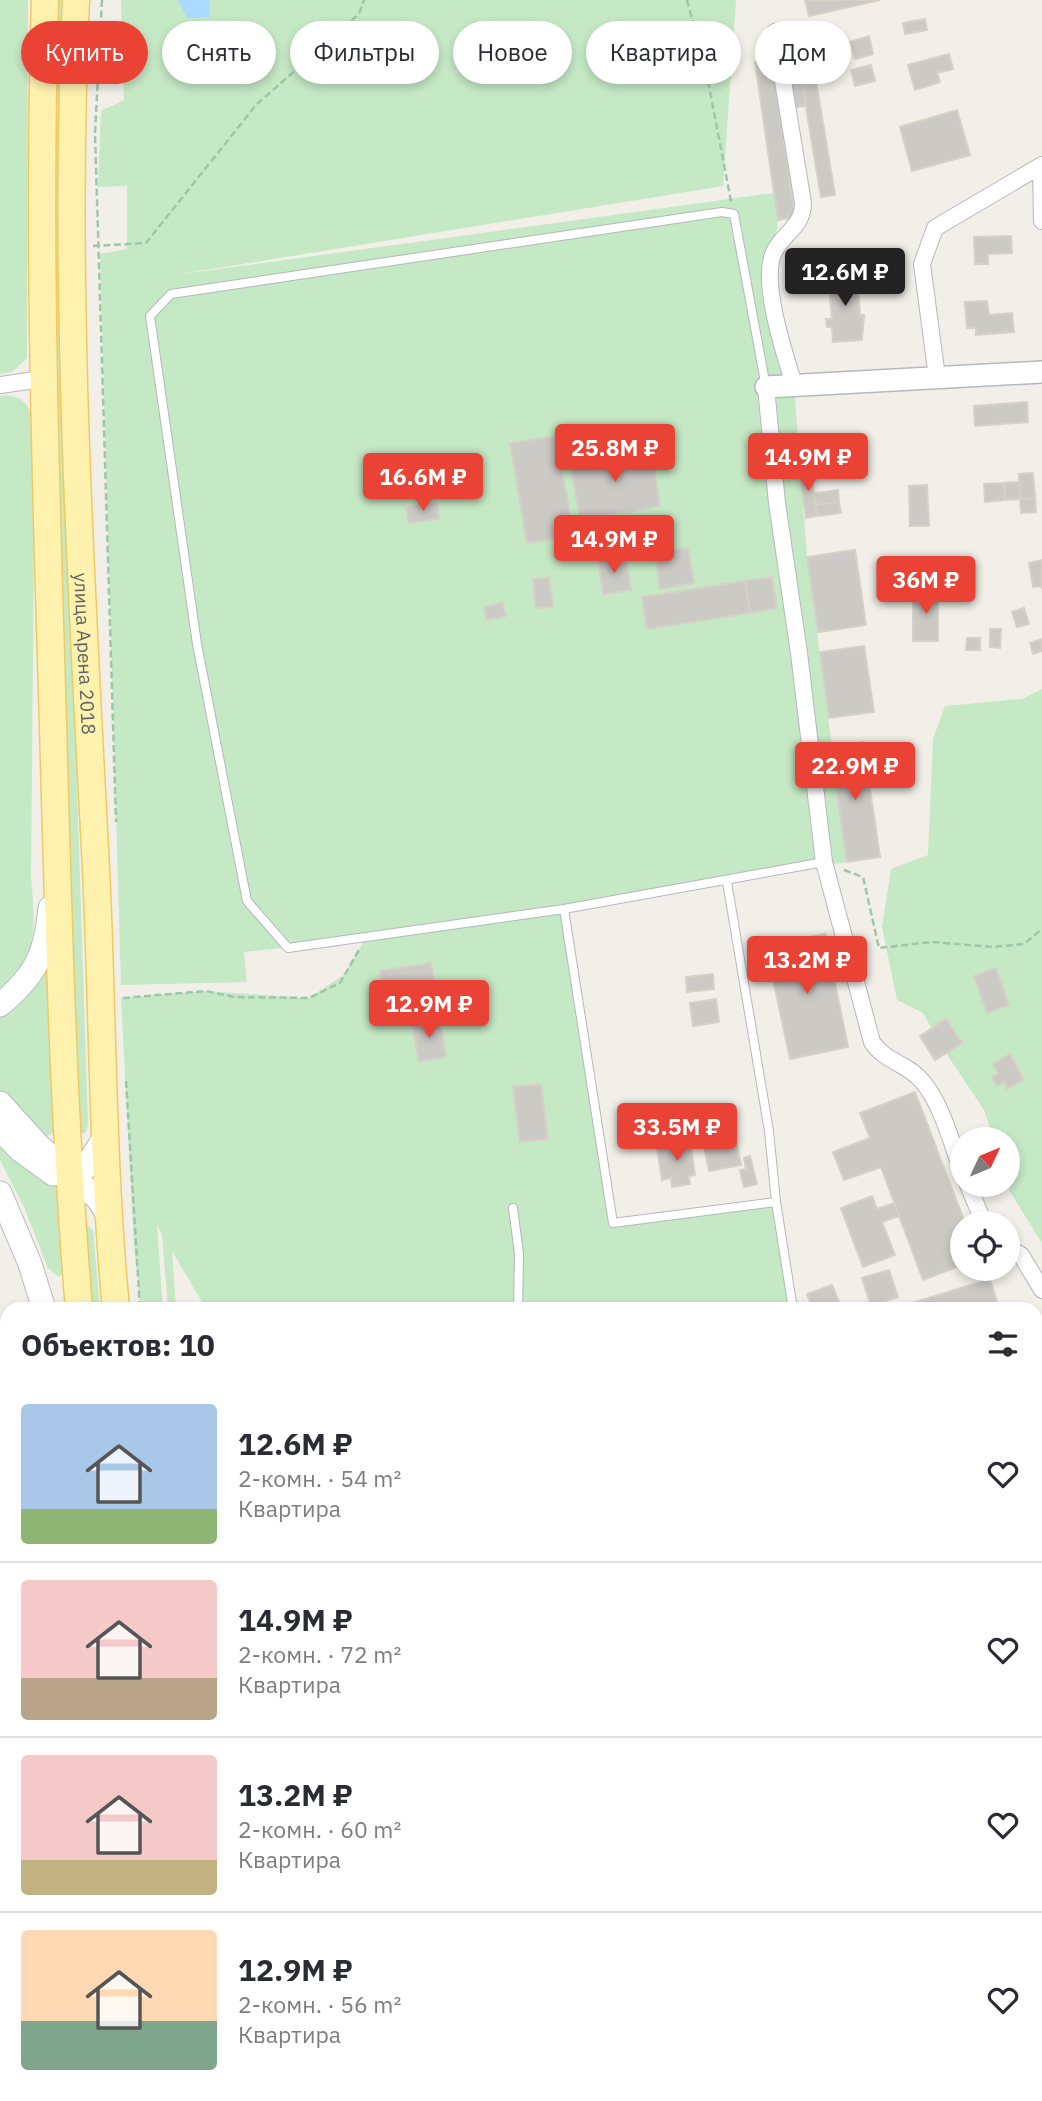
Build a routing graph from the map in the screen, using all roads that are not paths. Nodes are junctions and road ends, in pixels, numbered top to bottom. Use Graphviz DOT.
graph roads {
  1 [pos="46,0"];
  2 [pos="76,0"];
  3 [pos="784,84"];
  4 [pos="1041,165"];
  5 [pos="1042,221"];
  6 [pos="1042,372"];
  7 [pos="937,377"];
  8 [pos="43,379"];
  9 [pos="0,385"];
  10 [pos="794,385"];
  11 [pos="766,387"];
  12 [pos="56,856"];
  13 [pos="824,862"];
  14 [pos="727,882"];
  15 [pos="564,909"];
  16 [pos="0,1005"];
  17 [pos="0,1104"];
  18 [pos="0,1129"];
  19 [pos="106,1137"];
  20 [pos="950,1143"];
  21 [pos="71,1173"];
  22 [pos="0,1193"];
  23 [pos="776,1202"];
  24 [pos="513,1208"];
  25 [pos="108,1216"];
  26 [pos="1020,1254"];
  27 [pos="1042,1290"];
  28 [pos="42,1302"];
  29 [pos="79,1302"];
  30 [pos="115,1302"];
  31 [pos="518,1302"];
  32 [pos="792,1302"];
  1 -- 8 [label="main road, улица Арена 2018"];
  2 -- 19 [label="main road, улица Арена 2018"];
  3 -- 10 [label="street"];
  4 -- 5 [label="street"];
  4 -- 7 [label="street"];
  6 -- 7 [label="street"];
  7 -- 10 [label="street"];
  8 -- 9 [label="street"];
  8 -- 12 [label="main road, улица Арена 2018"];
  10 -- 11 [label="street"];
  11 -- 13 [label="street"];
  11 -- 15 [label="lane"];
  12 -- 16 [label="main road"];
  12 -- 21 [label="main road, улица Арена 2018"];
  13 -- 14 [label="lane"];
  13 -- 20 [label="street"];
  14 -- 15 [label="lane"];
  14 -- 23 [label="lane"];
  15 -- 23 [label="lane"];
  17 -- 21 [label="main road"];
  18 -- 21 [label="main road"];
  19 -- 21 [label="main road"];
  19 -- 25 [label="main road, улица Арена 2018"];
  21 -- 25 [label="main road"];
  21 -- 29 [label="main road, улица Арена 2018"];
  22 -- 28 [label="main road"];
  23 -- 32 [label="lane"];
  24 -- 31 [label="lane"];
  25 -- 30 [label="main road, улица Арена 2018"];
  26 -- 27 [label="street"];
}
